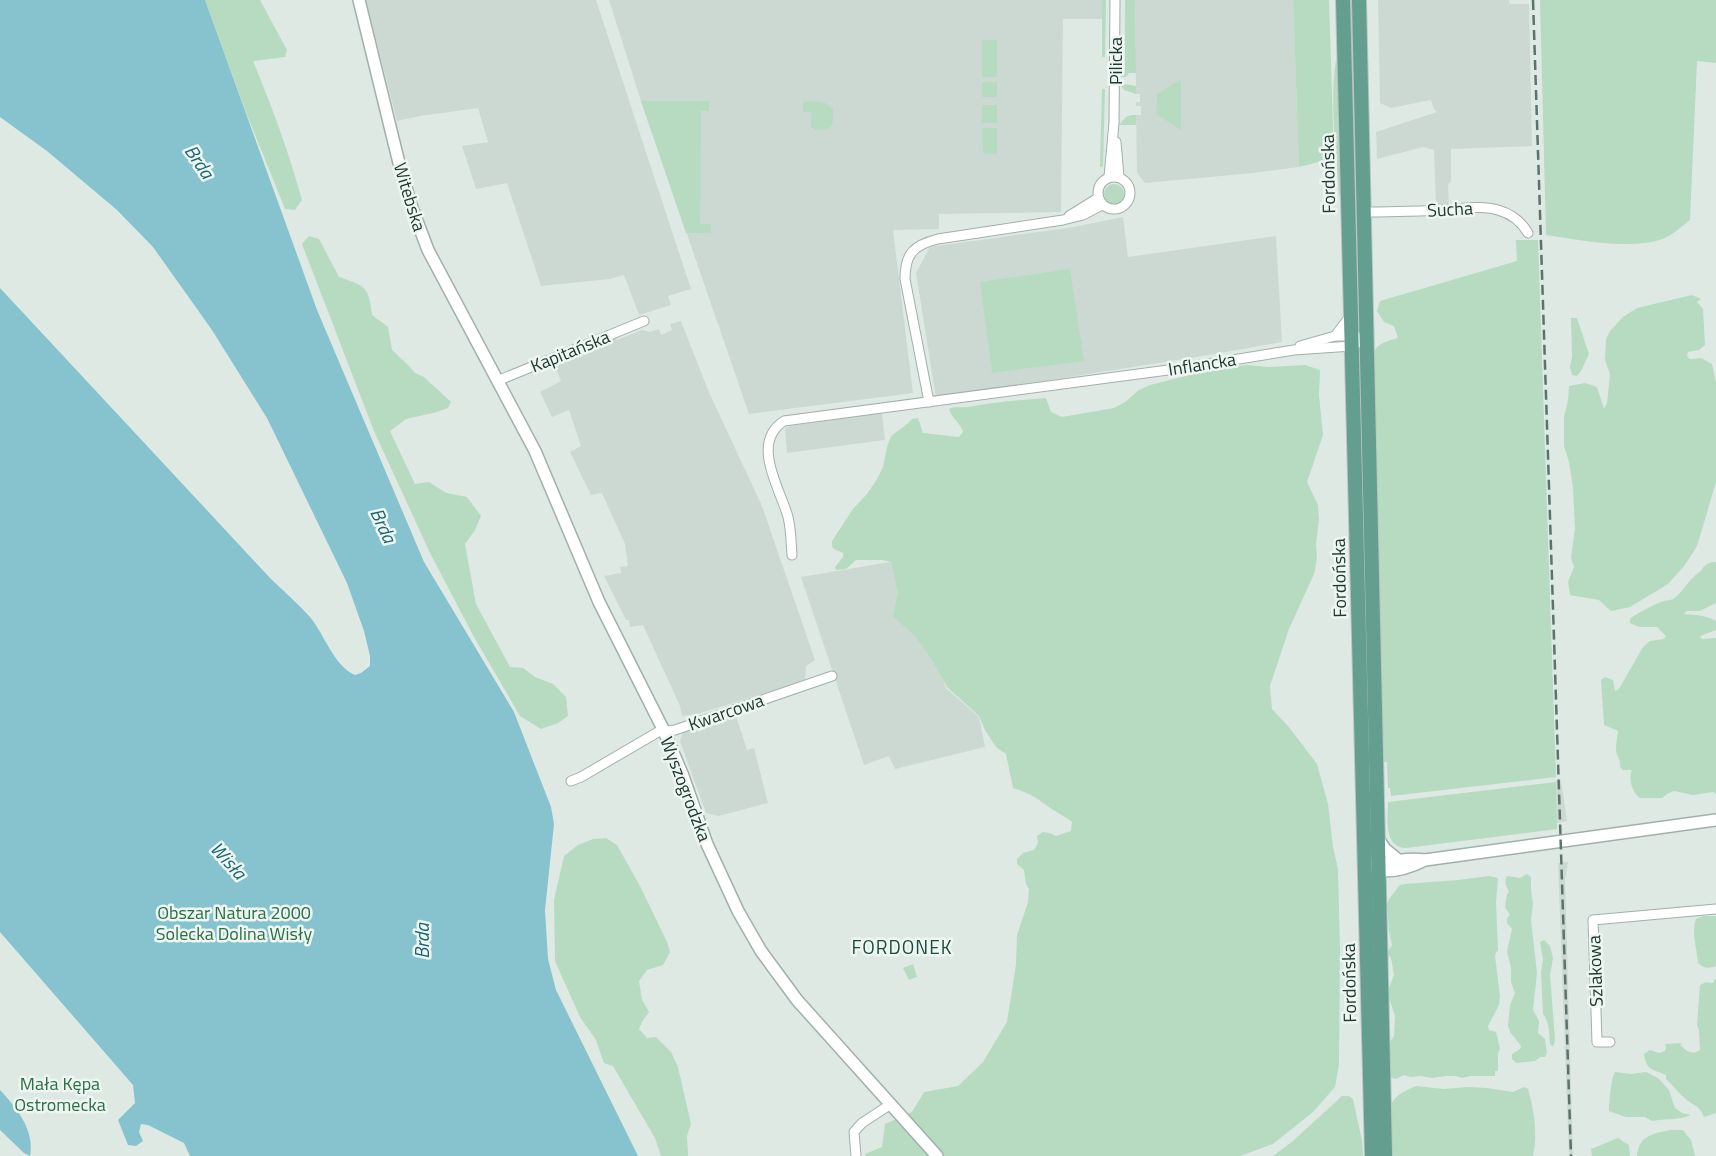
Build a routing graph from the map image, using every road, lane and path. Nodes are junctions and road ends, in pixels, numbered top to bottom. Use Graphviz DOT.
graph roads {
  1 [pos="358,0"];
  2 [pos="1114,0"];
  3 [pos="1343,0"];
  4 [pos="1359,0"];
  5 [pos="1114,123"];
  6 [pos="1109,177"];
  7 [pos="1119,177"];
  8 [pos="1100,201"];
  9 [pos="1364,212"];
  10 [pos="1528,233"];
  11 [pos="1351,315"];
  12 [pos="644,321"];
  13 [pos="1336,336"];
  14 [pos="1367,338"];
  15 [pos="1352,341"];
  16 [pos="1294,350"];
  17 [pos="497,381"];
  18 [pos="929,402"];
  19 [pos="792,555"];
  20 [pos="830,674"];
  21 [pos="664,731"];
  22 [pos="571,781"];
  23 [pos="1716,820"];
  24 [pos="1379,840"];
  25 [pos="1397,860"];
  26 [pos="1425,860"];
  27 [pos="1375,867"];
  28 [pos="1716,910"];
  29 [pos="1610,1042"];
  30 [pos="890,1104"];
  31 [pos="856,1156"];
  32 [pos="937,1156"];
  33 [pos="1372,1156"];
  34 [pos="1385,1156"];
  1 -- 17 [label="street, Witebska"];
  2 -- 5 [label="street, Pilicka"];
  3 -- 11 [label="main road, Fordońska"];
  4 -- 9 [label="main road, Fordońska"];
  5 -- 6 [label="street, Pilicka"];
  5 -- 7 [label="street, Pilicka"];
  6 -- 7 [label="street"];
  6 -- 8 [label="street"];
  7 -- 8 [label="street"];
  8 -- 18 [label="street"];
  9 -- 10 [label="street, Sucha"];
  9 -- 14 [label="main road, Fordońska"];
  11 -- 13 [label="street"];
  11 -- 15 [label="main road, Fordońska"];
  12 -- 17 [label="street, Kapitańska"];
  13 -- 15 [label="street, Inflancka"];
  13 -- 16 [label="street, Inflancka"];
  14 -- 15 [label="street"];
  14 -- 24 [label="main road, Fordońska"];
  15 -- 16 [label="street, Inflancka"];
  15 -- 27 [label="main road, Fordońska"];
  16 -- 18 [label="street, Inflancka"];
  17 -- 21 [label="street, Wyszogrodzka"];
  18 -- 19 [label="street, Inflancka"];
  20 -- 21 [label="street, Kwarcowa"];
  21 -- 22 [label="street, Kwarcowa"];
  21 -- 30 [label="street, Wyszogrodzka"];
  23 -- 26 [label="street"];
  24 -- 25 [label="street"];
  24 -- 27 [label="main road, Fordońska"];
  25 -- 26 [label="street"];
  25 -- 27 [label="street"];
  26 -- 27 [label="street"];
  27 -- 33 [label="main road, Fordońska"];
  27 -- 34 [label="main road, Fordońska"];
  28 -- 29 [label="street, Szlakowa"];
  30 -- 31 [label="street"];
  30 -- 32 [label="street, Wyszogrodzka"];
}
